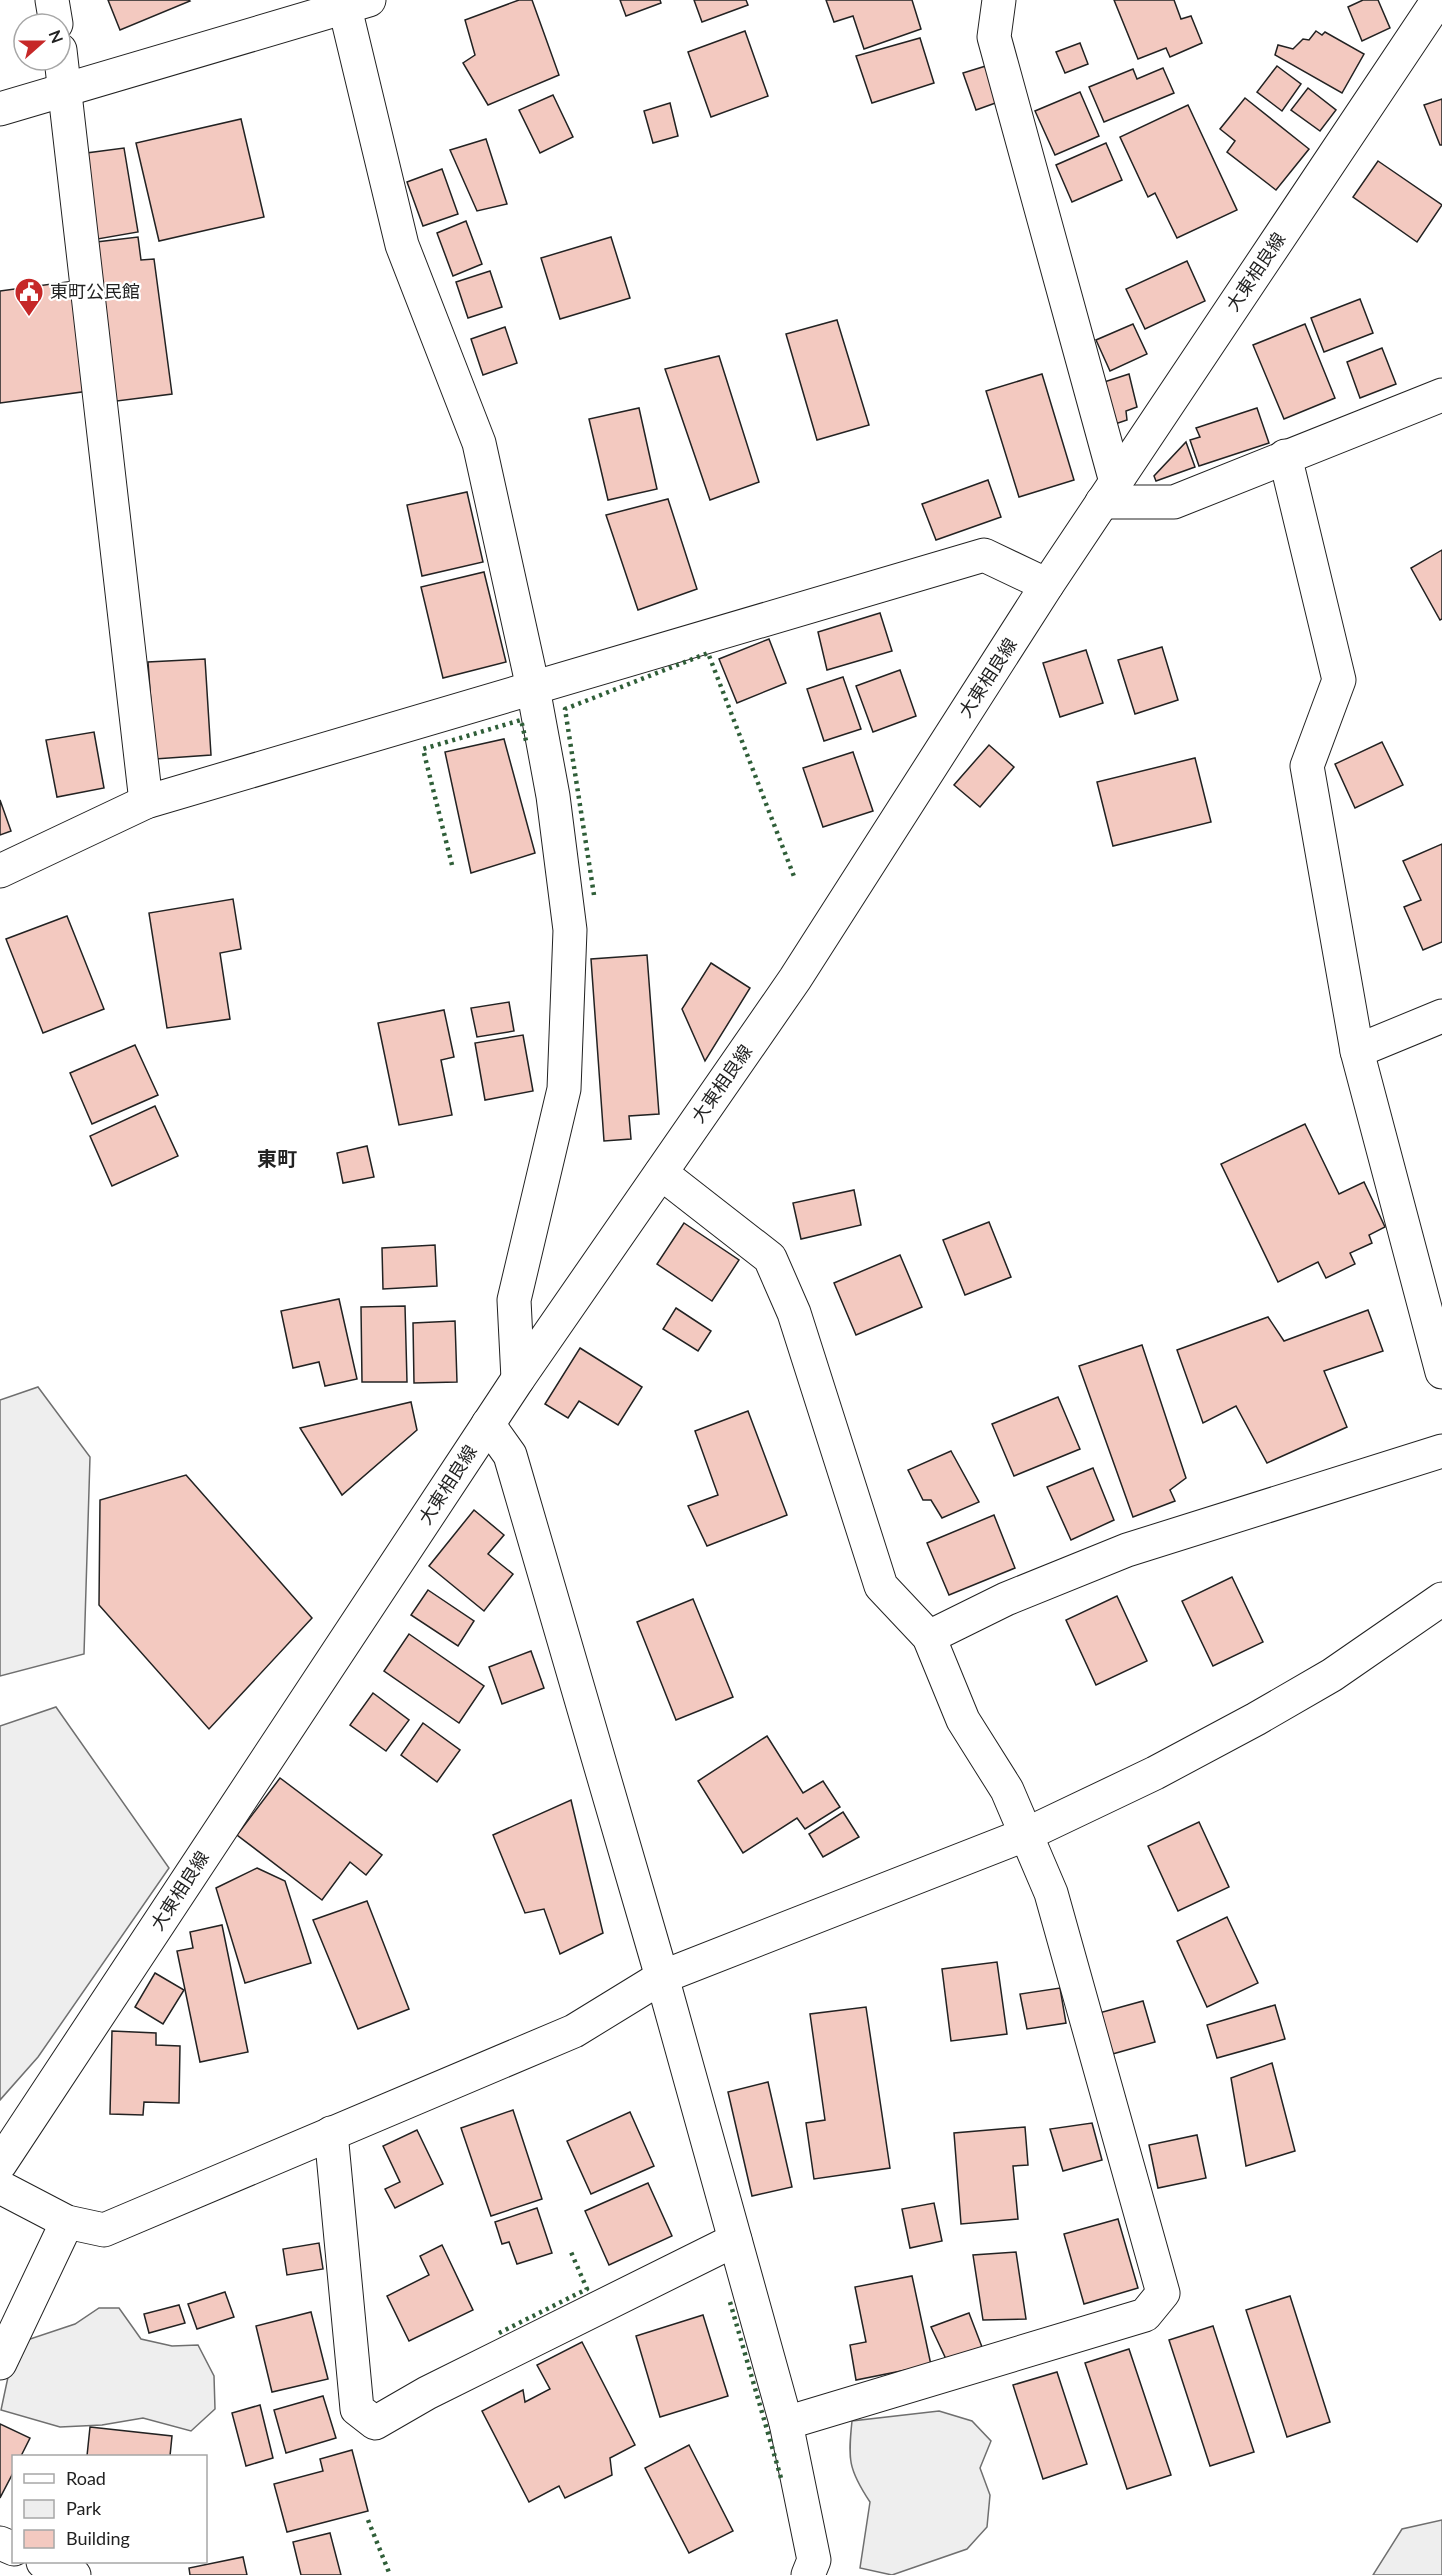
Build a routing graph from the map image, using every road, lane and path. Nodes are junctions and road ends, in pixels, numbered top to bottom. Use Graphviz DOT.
graph roads {
  1 [pos="999,0"];
  2 [pos="1438,0"];
  3 [pos="357,4"];
  4 [pos="63,72"];
  5 [pos="66,89"];
  6 [pos="0,109"];
  7 [pos="1442,394"];
  8 [pos="1285,456"];
  9 [pos="1109,492"];
  10 [pos="1047,585"];
  11 [pos="533,687"];
  12 [pos="146,802"];
  13 [pos="0,871"];
  14 [pos="1442,1016"];
  15 [pos="1357,1051"];
  16 [pos="661,1173"];
  17 [pos="1442,1372"];
  18 [pos="518,1379"];
  19 [pos="488,1424"];
  20 [pos="1442,1451"];
  21 [pos="1442,1599"];
  22 [pos="928,1637"];
  23 [pos="1027,1834"];
  24 [pos="662,1977"];
  25 [pos="331,2133"];
  26 [pos="0,2164"];
  27 [pos="0,2187"];
  28 [pos="67,2222"];
  29 [pos="735,2240"];
  30 [pos="0,2363"];
  31 [pos="786,2423"];
  32 [pos="45,2563"];
  33 [pos="74,2575"];
  34 [pos="808,2575"];
  1 -- 9 [label="street"];
  2 -- 9 [label="street, 大東相良線"];
  3 -- 5 [label="street"];
  3 -- 11 [label="street"];
  4 -- 5 [label="street"];
  5 -- 6 [label="street"];
  5 -- 12 [label="street"];
  7 -- 8 [label="street"];
  8 -- 9 [label="street"];
  8 -- 15 [label="street"];
  9 -- 10 [label="street, 大東相良線"];
  10 -- 11 [label="street"];
  10 -- 16 [label="street, 大東相良線"];
  11 -- 12 [label="street"];
  11 -- 18 [label="street"];
  12 -- 13 [label="street"];
  14 -- 15 [label="street"];
  15 -- 17 [label="street"];
  16 -- 18 [label="street, 大東相良線"];
  16 -- 22 [label="street"];
  18 -- 19 [label="street, 大東相良線"];
  19 -- 24 [label="street"];
  19 -- 26 [label="street, 大東相良線"];
  20 -- 22 [label="street"];
  21 -- 23 [label="street"];
  22 -- 23 [label="street"];
  23 -- 24 [label="street"];
  23 -- 31 [label="street"];
  24 -- 25 [label="street"];
  24 -- 29 [label="street"];
  25 -- 28 [label="street"];
  25 -- 29 [label="street"];
  27 -- 28 [label="street"];
  28 -- 30 [label="street"];
  29 -- 31 [label="street"];
  31 -- 34 [label="street"];
  32 -- 33 [label="street"];
}
